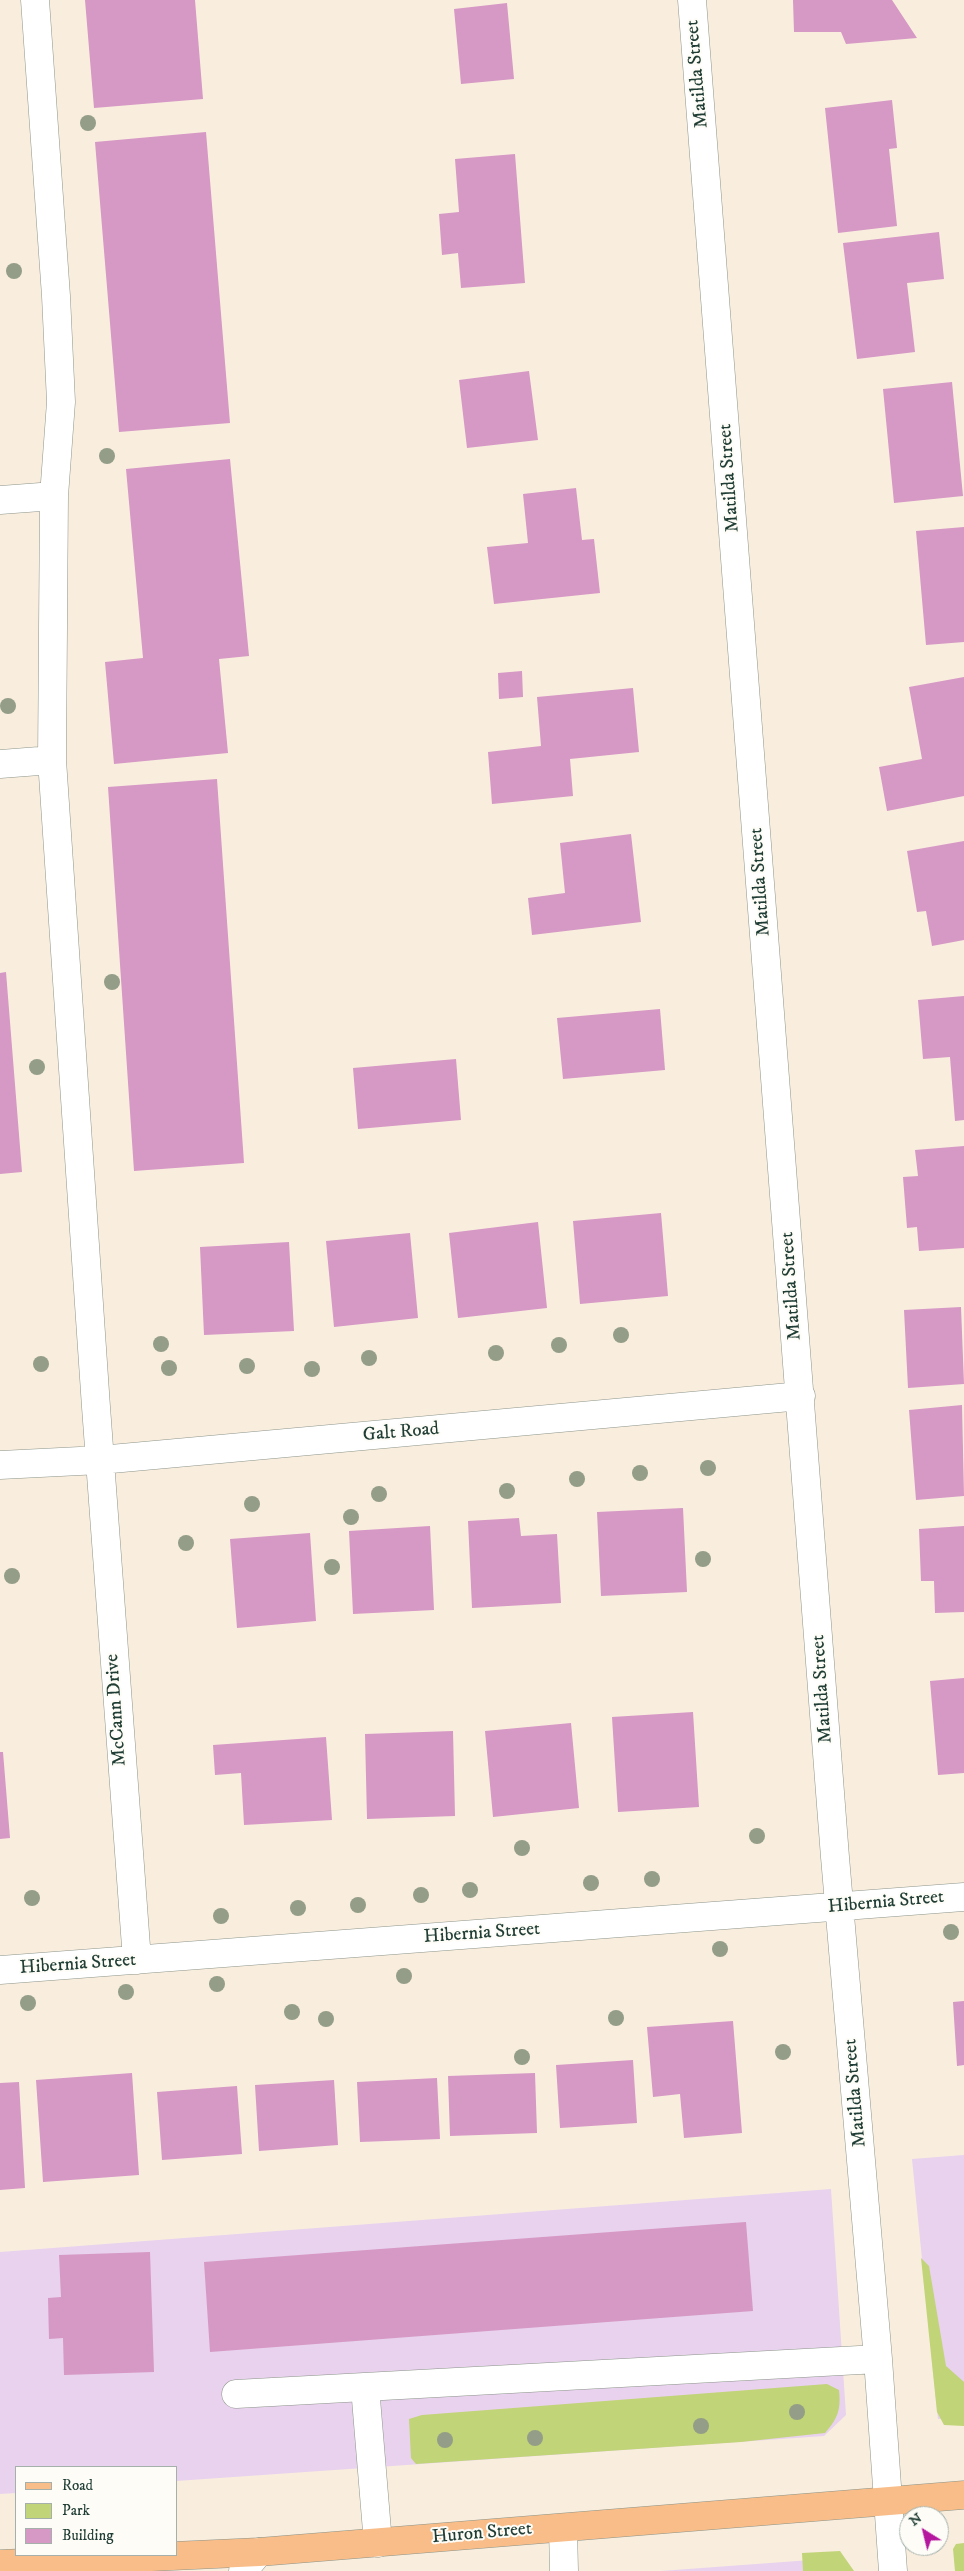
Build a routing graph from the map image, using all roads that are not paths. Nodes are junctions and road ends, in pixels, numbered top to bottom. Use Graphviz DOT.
graph roads {
  1 [pos="35,0"];
  2 [pos="692,0"];
  3 [pos="54,496"];
  4 [pos="0,500"];
  5 [pos="52,760"];
  6 [pos="0,764"];
  7 [pos="801,1396"];
  8 [pos="100,1460"];
  9 [pos="0,1465"];
  10 [pos="964,1897"];
  11 [pos="841,1907"];
  12 [pos="137,1960"];
  13 [pos="0,1970"];
  14 [pos="878,2359"];
  15 [pos="365,2387"];
  16 [pos="236,2394"];
  17 [pos="964,2495"];
  18 [pos="888,2503"];
  19 [pos="563,2528"];
  20 [pos="378,2543"];
  21 [pos="251,2562"];
  22 [pos="0,2564"];
  23 [pos="104,2565"];
  24 [pos="564,2571"];
  25 [pos="893,2571"];
  1 -- 3 [label="street, McCann Drive"];
  2 -- 7 [label="street, Matilda Street"];
  3 -- 4 [label="street"];
  3 -- 5 [label="street, McCann Drive"];
  5 -- 6 [label="street"];
  5 -- 8 [label="street, McCann Drive"];
  7 -- 8 [label="street, Galt Road"];
  7 -- 11 [label="street, Matilda Street"];
  8 -- 9 [label="street, Galt Road"];
  8 -- 12 [label="street, McCann Drive"];
  10 -- 11 [label="street, Hibernia Street"];
  11 -- 12 [label="street, Hibernia Street"];
  11 -- 14 [label="street, Matilda Street"];
  12 -- 13 [label="street, Hibernia Street"];
  14 -- 15 [label="street"];
  14 -- 18 [label="street, Matilda Street"];
  15 -- 16 [label="street"];
  15 -- 20 [label="street"];
  17 -- 18 [label="main road, Huron Street"];
  18 -- 19 [label="main road, Huron Street"];
  18 -- 25 [label="street, Matilda Street"];
  19 -- 20 [label="main road, Huron Street"];
  19 -- 24 [label="street"];
  20 -- 21 [label="main road, Huron Street"];
  21 -- 23 [label="main road, Huron Street"];
  22 -- 23 [label="main road, Huron Street"];
}
